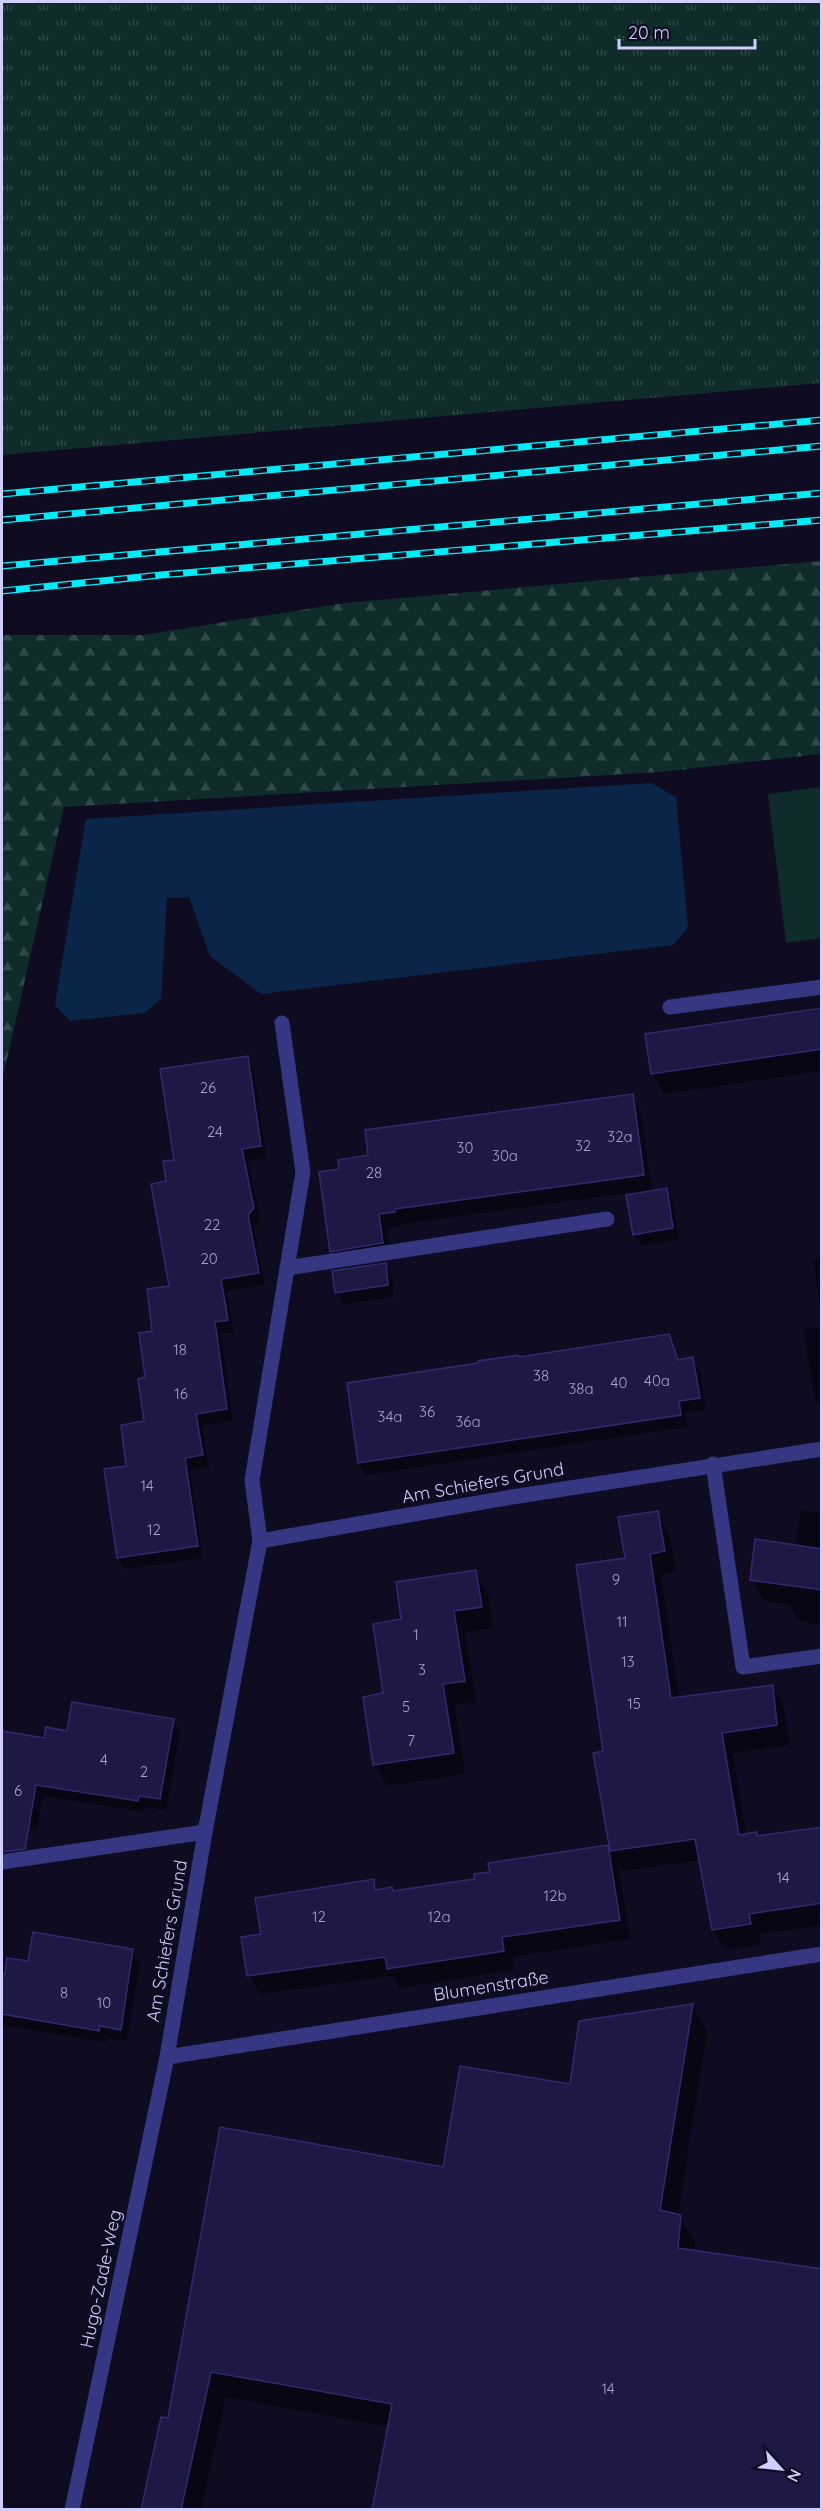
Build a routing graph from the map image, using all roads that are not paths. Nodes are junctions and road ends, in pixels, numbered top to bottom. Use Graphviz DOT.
graph roads {
  1 [pos="822,987"];
  2 [pos="670,1007"];
  3 [pos="282,1023"];
  4 [pos="607,1219"];
  5 [pos="287,1268"];
  6 [pos="822,1449"];
  7 [pos="713,1464"];
  8 [pos="260,1541"];
  9 [pos="822,1656"];
  10 [pos="205,1832"];
  11 [pos="2,1862"];
  12 [pos="822,1954"];
  13 [pos="167,2057"];
  14 [pos="72,2510"];
  1 -- 2 [label="street"];
  3 -- 5 [label="street, Am Schiefers Grund"];
  4 -- 5 [label="street"];
  5 -- 8 [label="street, Am Schiefers Grund"];
  6 -- 7 [label="street, Am Schiefers Grund"];
  7 -- 8 [label="street, Am Schiefers Grund"];
  7 -- 9 [label="street"];
  8 -- 10 [label="street, Am Schiefers Grund"];
  10 -- 11 [label="street, Am Schiefers Grund"];
  10 -- 13 [label="street, Am Schiefers Grund"];
  12 -- 13 [label="street, Blumenstraße"];
  13 -- 14 [label="street, Hugo-Zade-Weg"];
}
